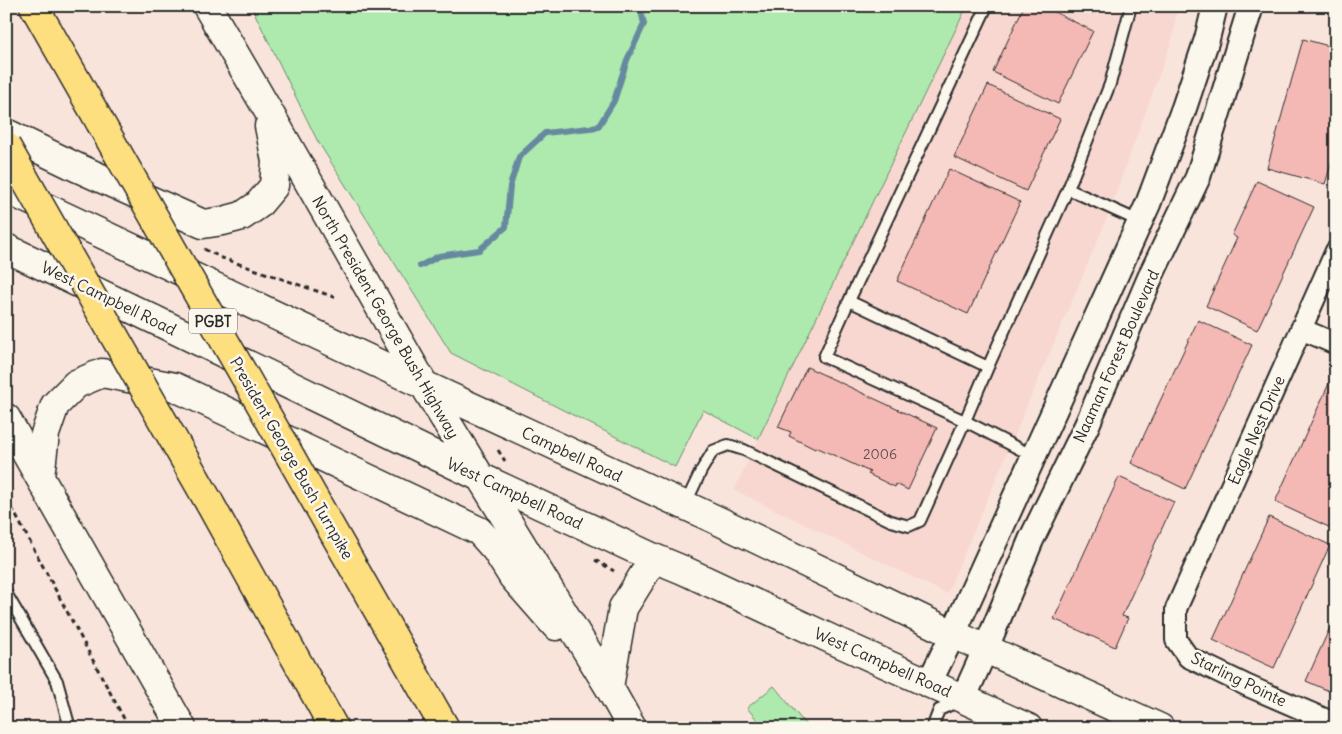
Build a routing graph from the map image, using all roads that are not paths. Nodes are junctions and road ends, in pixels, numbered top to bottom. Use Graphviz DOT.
graph roads {
  1 [pos="34,6"];
  2 [pos="207,6"];
  3 [pos="987,6"];
  4 [pos="1131,6"];
  5 [pos="1216,6"];
  6 [pos="1251,6"];
  7 [pos="266,107"];
  8 [pos="6,133"];
  9 [pos="6,146"];
  10 [pos="6,189"];
  11 [pos="1068,189"];
  12 [pos="1140,222"];
  13 [pos="6,248"];
  14 [pos="1336,251"];
  15 [pos="849,301"];
  16 [pos="1136,311"];
  17 [pos="1301,329"];
  18 [pos="1336,344"];
  19 [pos="988,366"];
  20 [pos="424,385"];
  21 [pos="6,418"];
  22 [pos="964,421"];
  23 [pos="1033,456"];
  24 [pos="40,477"];
  25 [pos="480,477"];
  26 [pos="685,506"];
  27 [pos="654,558"];
  28 [pos="6,593"];
  29 [pos="1176,608"];
  30 [pos="953,634"];
  31 [pos="986,648"];
  32 [pos="609,687"];
  33 [pos="934,697"];
  34 [pos="963,699"];
  35 [pos="1336,724"];
  36 [pos="178,726"];
  37 [pos="70,728"];
  38 [pos="334,728"];
  39 [pos="445,728"];
  40 [pos="632,728"];
  41 [pos="932,728"];
  42 [pos="1028,728"];
  43 [pos="1160,728"];
  1 -- 39 [label="highway, President George Bush Turnpike / PGBT, bridge"];
  2 -- 7 [label="main road, North President George Bush Highway"];
  3 -- 15 [label="lane"];
  4 -- 11 [label="lane"];
  5 -- 12 [label="street, Naaman Forest Boulevard"];
  6 -- 16 [label="street, Naaman Forest Boulevard"];
  7 -- 8 [label="main road"];
  7 -- 20 [label="main road, North President George Bush Highway"];
  9 -- 38 [label="highway, bridge"];
  10 -- 20 [label="main road"];
  11 -- 12 [label="lane"];
  11 -- 19 [label="lane"];
  12 -- 16 [label="street"];
  12 -- 23 [label="street, Naaman Forest Boulevard"];
  13 -- 25 [label="main road, West Campbell Road"];
  14 -- 17 [label="street, Eagle Nest Drive"];
  15 -- 19 [label="lane"];
  15 -- 22 [label="lane"];
  16 -- 31 [label="street, Naaman Forest Boulevard"];
  17 -- 18 [label="street"];
  17 -- 29 [label="street, Eagle Nest Drive"];
  19 -- 22 [label="lane"];
  20 -- 25 [label="main road, North President George Bush Highway"];
  20 -- 26 [label="main road, Campbell Road"];
  21 -- 24 [label="main road"];
  22 -- 23 [label="lane"];
  22 -- 26 [label="lane"];
  23 -- 30 [label="street, Naaman Forest Boulevard"];
  24 -- 32 [label="main road"];
  24 -- 36 [label="main road"];
  25 -- 27 [label="main road, West Campbell Road"];
  25 -- 32 [label="main road, North President George Bush Highway"];
  26 -- 30 [label="main road, Campbell Road"];
  27 -- 32 [label="main road"];
  27 -- 33 [label="main road, West Campbell Road"];
  28 -- 37 [label="lane"];
  29 -- 35 [label="street, Starling Pointe"];
  30 -- 31 [label="main road"];
  30 -- 33 [label="street, Naaman Forest Boulevard"];
  31 -- 34 [label="street, Naaman Forest Boulevard"];
  31 -- 43 [label="main road"];
  32 -- 40 [label="main road, North President George Bush Highway"];
  33 -- 34 [label="main road, West Campbell Road"];
  33 -- 41 [label="lane"];
  34 -- 42 [label="main road, West Campbell Road"];
}
